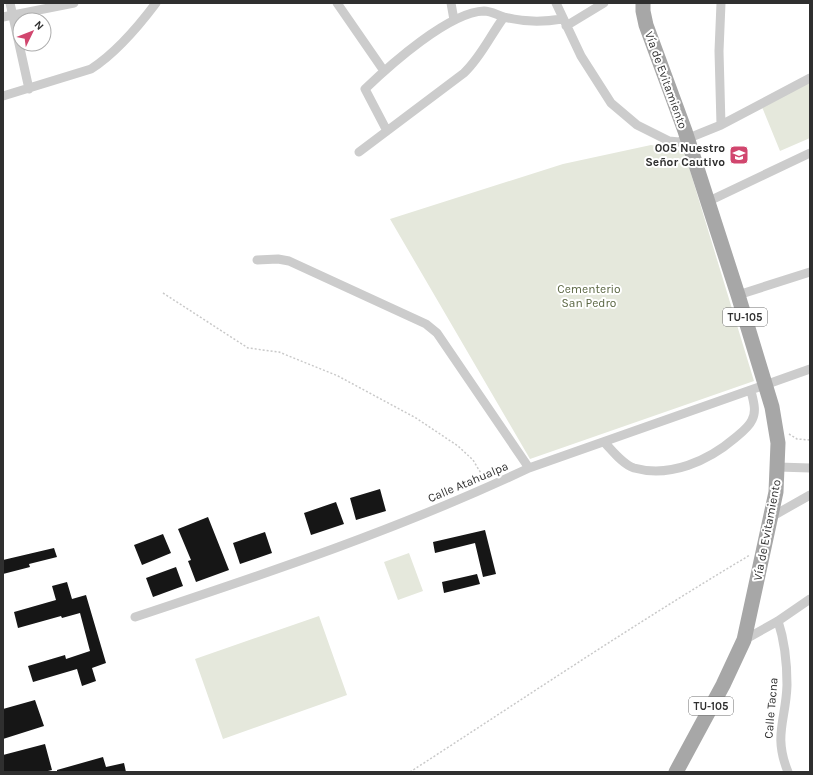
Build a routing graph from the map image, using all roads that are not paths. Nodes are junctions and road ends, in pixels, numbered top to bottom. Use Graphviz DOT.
graph roads {
  1 [pos="74,3"];
  2 [pos="156,3"];
  3 [pos="337,3"];
  4 [pos="451,3"];
  5 [pos="556,3"];
  6 [pos="604,3"];
  7 [pos="643,3"];
  8 [pos="720,3"];
  9 [pos="28,12"];
  10 [pos="504,17"];
  11 [pos="454,20"];
  12 [pos="564,23"];
  13 [pos="21,52"];
  14 [pos="384,71"];
  15 [pos="810,78"];
  16 [pos="29,88"];
  17 [pos="3,96"];
  18 [pos="721,125"];
  19 [pos="387,131"];
  20 [pos="688,139"];
  21 [pos="359,152"];
  22 [pos="810,153"];
  23 [pos="707,202"];
  24 [pos="257,260"];
  25 [pos="810,272"];
  26 [pos="738,295"];
  27 [pos="810,369"];
  28 [pos="758,388"];
  29 [pos="604,442"];
  30 [pos="778,466"];
  31 [pos="529,468"];
  32 [pos="810,468"];
  33 [pos="810,495"];
  34 [pos="771,516"];
  35 [pos="810,599"];
  36 [pos="135,617"];
  37 [pos="778,621"];
  38 [pos="744,640"];
  39 [pos="676,772"];
  40 [pos="788,772"];
  1 -- 9 [label="street"];
  2 -- 16 [label="street"];
  3 -- 14 [label="street"];
  4 -- 11 [label="street"];
  5 -- 12 [label="street"];
  6 -- 12 [label="street"];
  7 -- 20 [label="main road, Vía de Evitamiento / TU-105"];
  8 -- 18 [label="street"];
  10 -- 11 [label="street"];
  10 -- 12 [label="street"];
  10 -- 19 [label="street"];
  11 -- 14 [label="street"];
  12 -- 20 [label="street"];
  13 -- 16 [label="street"];
  14 -- 19 [label="street"];
  15 -- 18 [label="street"];
  16 -- 17 [label="street"];
  18 -- 20 [label="street"];
  19 -- 21 [label="street"];
  20 -- 23 [label="main road, Vía de Evitamiento / TU-105"];
  22 -- 23 [label="street"];
  23 -- 26 [label="main road, Vía de Evitamiento / TU-105"];
  24 -- 31 [label="street"];
  25 -- 26 [label="street"];
  26 -- 28 [label="main road, Vía de Evitamiento / TU-105"];
  27 -- 28 [label="street, Calle Atahualpa"];
  28 -- 29 [label="street, Calle Atahualpa"];
  28 -- 29 [label="street"];
  28 -- 30 [label="main road, Vía de Evitamiento / TU-105"];
  29 -- 31 [label="street, Calle Atahualpa"];
  30 -- 32 [label="street"];
  30 -- 34 [label="main road, Vía de Evitamiento / TU-105"];
  31 -- 36 [label="street, Calle Atahualpa"];
  33 -- 34 [label="street"];
  34 -- 38 [label="main road, Vía de Evitamiento / TU-105"];
  35 -- 37 [label="street"];
  37 -- 38 [label="street"];
  37 -- 40 [label="street, Calle Tacna"];
  38 -- 39 [label="main road, Vía de Evitamiento / TU-105"];
}
